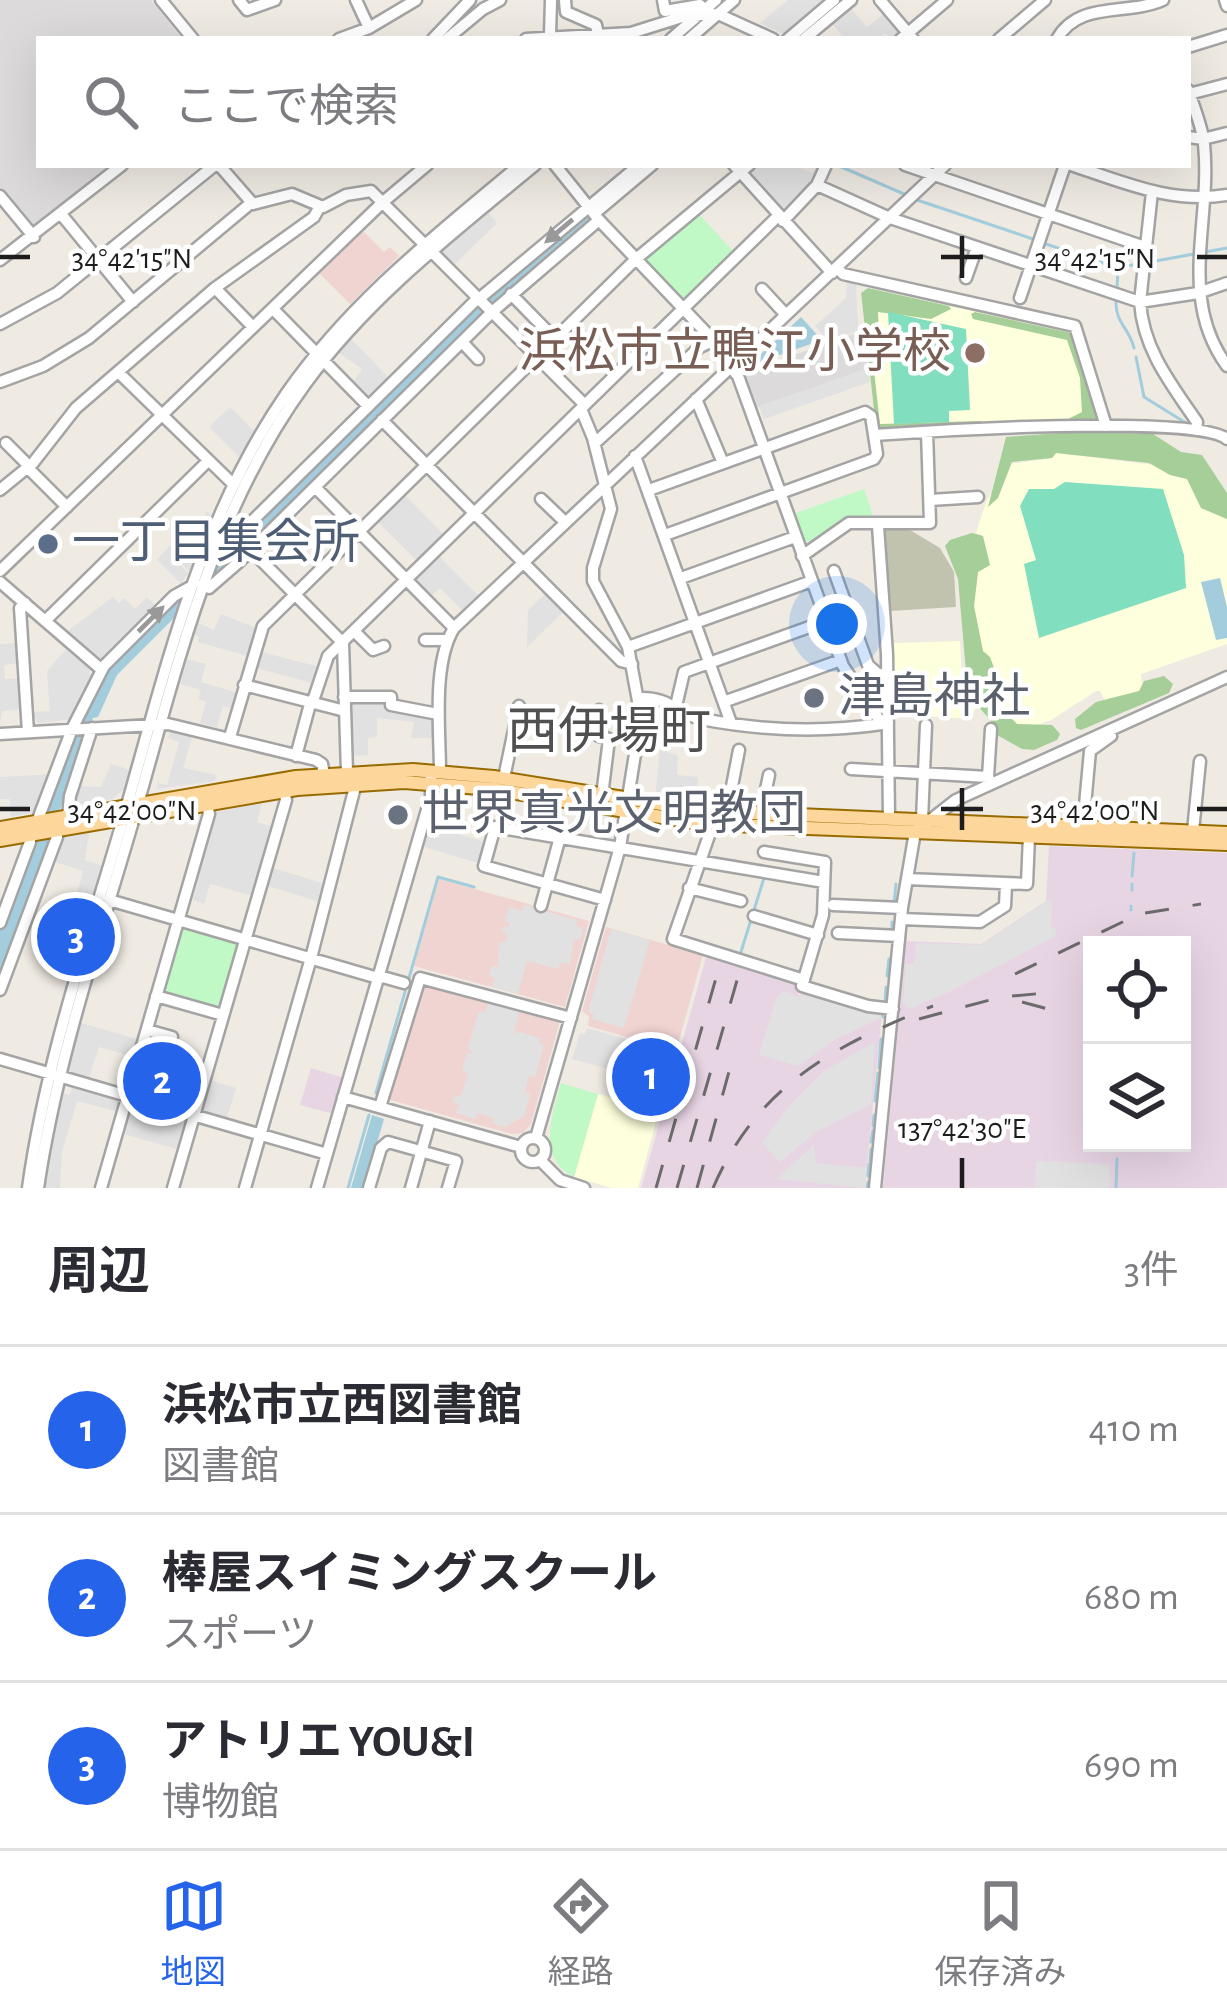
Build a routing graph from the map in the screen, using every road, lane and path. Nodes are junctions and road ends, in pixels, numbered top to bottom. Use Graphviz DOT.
graph roads {
  1 [pos="163,0"];
  2 [pos="239,0"];
  3 [pos="275,0"];
  4 [pos="356,0"];
  5 [pos="416,0"];
  6 [pos="470,0"];
  7 [pos="500,0"];
  8 [pos="551,0"];
  9 [pos="565,0"];
  10 [pos="663,0"];
  11 [pos="716,0"];
  12 [pos="734,0"];
  13 [pos="834,0"];
  14 [pos="851,0"];
  15 [pos="880,0"];
  16 [pos="947,0"];
  17 [pos="1046,0"];
  18 [pos="1163,0"];
  19 [pos="1084,6"];
  20 [pos="707,13"];
  21 [pos="369,28"];
  22 [pos="598,34"];
  23 [pos="550,35"];
  24 [pos="1227,35"];
  25 [pos="191,36"];
  26 [pos="347,36"];
  27 [pos="436,36"];
  28 [pos="451,36"];
  29 [pos="544,36"];
  30 [pos="562,36"];
  31 [pos="583,36"];
  32 [pos="633,36"];
  33 [pos="675,36"];
  34 [pos="691,36"];
  35 [pos="765,36"];
  36 [pos="792,36"];
  37 [pos="809,36"];
  38 [pos="907,36"];
  39 [pos="909,36"];
  40 [pos="1003,36"];
  41 [pos="1059,36"];
  42 [pos="1191,46"];
  43 [pos="1227,84"];
  44 [pos="1191,92"];
  45 [pos="1191,99"];
  46 [pos="1227,133"];
  47 [pos="1191,137"];
  48 [pos="1203,139"];
  49 [pos="118,168"];
  50 [pos="213,168"];
  51 [pos="220,168"];
  52 [pos="424,168"];
  53 [pos="517,168"];
  54 [pos="531,168"];
  55 [pos="557,168"];
  56 [pos="636,168"];
  57 [pos="648,168"];
  58 [pos="740,168"];
  59 [pos="742,168"];
  60 [pos="825,168"];
  61 [pos="911,168"];
  62 [pos="942,168"];
  63 [pos="1067,168"];
  64 [pos="1077,168"];
  65 [pos="932,178"];
  66 [pos="817,185"];
  67 [pos="1152,192"];
  68 [pos="1227,195"];
  69 [pos="0,196"];
  70 [pos="1202,198"];
  71 [pos="383,202"];
  72 [pos="250,203"];
  73 [pos="320,206"];
  74 [pos="594,213"];
  75 [pos="61,214"];
  76 [pos="1048,216"];
  77 [pos="780,218"];
  78 [pos="890,218"];
  79 [pos="34,237"];
  80 [pos="976,247"];
  81 [pos="1144,247"];
  82 [pos="428,248"];
  83 [pos="636,259"];
  84 [pos="0,260"];
  85 [pos="98,260"];
  86 [pos="1031,265"];
  87 [pos="835,270"];
  88 [pos="966,278"];
  89 [pos="1227,283"];
  90 [pos="214,288"];
  91 [pos="762,290"];
  92 [pos="1198,293"];
  93 [pos="511,294"];
  94 [pos="1020,298"];
  95 [pos="480,299"];
  96 [pos="133,302"];
  97 [pos="1139,302"];
  98 [pos="684,308"];
  99 [pos="273,309"];
  100 [pos="492,311"];
  101 [pos="786,316"];
  102 [pos="0,324"];
  103 [pos="253,327"];
  104 [pos="555,339"];
  105 [pos="714,340"];
  106 [pos="462,342"];
  107 [pos="320,356"];
  108 [pos="537,357"];
  109 [pos="478,359"];
  110 [pos="733,365"];
  111 [pos="1227,366"];
  112 [pos="118,372"];
  113 [pos="0,382"];
  114 [pos="697,399"];
  115 [pos="368,406"];
  116 [pos="583,407"];
  117 [pos="161,416"];
  118 [pos="382,420"];
  119 [pos="1106,426"];
  120 [pos="1196,430"];
  121 [pos="927,432"];
  122 [pos="874,435"];
  123 [pos="1226,436"];
  124 [pos="6,442"];
  125 [pos="595,443"];
  126 [pos="764,448"];
  127 [pos="635,456"];
  128 [pos="207,462"];
  129 [pos="723,464"];
  130 [pos="427,465"];
  131 [pos="29,467"];
  132 [pos="605,483"];
  133 [pos="233,484"];
  134 [pos="315,487"];
  135 [pos="0,490"];
  136 [pos="649,490"];
  137 [pos="780,493"];
  138 [pos="978,496"];
  139 [pos="541,499"];
  140 [pos="930,500"];
  141 [pos="67,506"];
  142 [pos="475,514"];
  143 [pos="565,522"];
  144 [pos="878,526"];
  145 [pos="359,531"];
  146 [pos="665,535"];
  147 [pos="795,537"];
  148 [pos="218,542"];
  149 [pos="251,550"];
  150 [pos="802,556"];
  151 [pos="523,562"];
  152 [pos="0,569"];
  153 [pos="834,571"];
  154 [pos="681,578"];
  155 [pos="407,580"];
  156 [pos="812,581"];
  157 [pos="0,582"];
  158 [pos="200,582"];
  159 [pos="295,594"];
  160 [pos="25,603"];
  161 [pos="826,620"];
  162 [pos="45,621"];
  163 [pos="697,622"];
  164 [pos="454,628"];
  165 [pos="355,632"];
  166 [pos="425,640"];
  167 [pos="447,640"];
  168 [pos="343,643"];
  169 [pos="384,646"];
  170 [pos="628,647"];
  171 [pos="841,660"];
  172 [pos="711,662"];
  173 [pos="632,664"];
  174 [pos="101,670"];
  175 [pos="887,676"];
  176 [pos="1227,677"];
  177 [pos="244,686"];
  178 [pos="344,697"];
  179 [pos="640,698"];
  180 [pos="726,701"];
  181 [pos="311,704"];
  182 [pos="519,706"];
  183 [pos="676,706"];
  184 [pos="599,710"];
  185 [pos="345,711"];
  186 [pos="438,714"];
  187 [pos="731,723"];
  188 [pos="885,723"];
  189 [pos="156,724"];
  190 [pos="926,725"];
  191 [pos="83,728"];
  192 [pos="991,729"];
  193 [pos="1109,731"];
  194 [pos="28,732"];
  195 [pos="0,734"];
  196 [pos="230,737"];
  197 [pos="1073,746"];
  198 [pos="739,750"];
  199 [pos="1090,751"];
  200 [pos="296,756"];
  201 [pos="1200,761"];
  202 [pos="851,769"];
  203 [pos="890,771"];
  204 [pos="925,773"];
  205 [pos="324,774"];
  206 [pos="434,775"];
  207 [pos="770,775"];
  208 [pos="302,776"];
  209 [pos="504,778"];
  210 [pos="350,780"];
  211 [pos="989,780"];
  212 [pos="284,791"];
  213 [pos="602,796"];
  214 [pos="208,804"];
  215 [pos="626,806"];
  216 [pos="130,812"];
  217 [pos="727,812"];
  218 [pos="761,814"];
  219 [pos="890,819"];
  220 [pos="59,824"];
  221 [pos="712,824"];
  222 [pos="922,824"];
  223 [pos="1084,827"];
  224 [pos="0,828"];
  225 [pos="35,828"];
  226 [pos="1192,831"];
  227 [pos="1227,833"];
  228 [pos="1029,836"];
  229 [pos="560,837"];
  230 [pos="0,840"];
  231 [pos="1227,844"];
  232 [pos="620,847"];
  233 [pos="764,852"];
  234 [pos="697,860"];
  235 [pos="907,879"];
  236 [pos="824,882"];
  237 [pos="547,883"];
  238 [pos="1006,884"];
  239 [pos="689,888"];
  240 [pos="110,900"];
  241 [pos="604,900"];
  242 [pos="741,901"];
  243 [pos="839,903"];
  244 [pos="541,906"];
  245 [pos="902,914"];
  246 [pos="754,916"];
  247 [pos="178,920"];
  248 [pos="0,923"];
  249 [pos="838,932"];
  250 [pos="818,935"];
  251 [pos="899,935"];
  252 [pos="245,940"];
  253 [pos="311,958"];
  254 [pos="378,977"];
  255 [pos="804,980"];
  256 [pos="404,983"];
  257 [pos="0,990"];
  258 [pos="156,996"];
  259 [pos="892,1009"];
  260 [pos="223,1015"];
  261 [pos="571,1018"];
  262 [pos="146,1030"];
  263 [pos="172,1037"];
  264 [pos="0,1060"];
  265 [pos="54,1075"];
  266 [pos="128,1096"];
  267 [pos="344,1096"];
  268 [pos="380,1107"];
  269 [pos="194,1115"];
  270 [pos="430,1121"];
  271 [pos="260,1134"];
  272 [pos="536,1138"];
  273 [pos="521,1147"];
  274 [pos="422,1151"];
  275 [pos="327,1154"];
  276 [pos="540,1160"];
  277 [pos="28,1188"];
  278 [pos="38,1188"];
  279 [pos="101,1188"];
  280 [pos="173,1188"];
  281 [pos="245,1188"];
  282 [pos="317,1188"];
  283 [pos="369,1188"];
  284 [pos="411,1188"];
  285 [pos="448,1188"];
  286 [pos="584,1188"];
  287 [pos="875,1188"];
  1 -- 25 [label="street"];
  2 -- 3 [label="street"];
  4 -- 21 [label="street"];
  5 -- 21 [label="street"];
  6 -- 27 [label="street"];
  7 -- 28 [label="street"];
  8 -- 23 [label="street"];
  9 -- 22 [label="street"];
  10 -- 20 [label="street"];
  11 -- 20 [label="street"];
  12 -- 20 [label="street"];
  13 -- 36 [label="street"];
  14 -- 37 [label="street"];
  15 -- 38 [label="street"];
  16 -- 39 [label="street"];
  17 -- 40 [label="street"];
  18 -- 19 [label="street"];
  19 -- 41 [label="street"];
  20 -- 32 [label="street"];
  20 -- 33 [label="street"];
  20 -- 34 [label="street"];
  20 -- 35 [label="street"];
  21 -- 26 [label="street"];
  22 -- 31 [label="street"];
  22 -- 32 [label="street"];
  23 -- 29 [label="street"];
  23 -- 30 [label="street"];
  24 -- 42 [label="street"];
  43 -- 44 [label="street"];
  45 -- 48 [label="street"];
  46 -- 48 [label="street"];
  47 -- 48 [label="street"];
  48 -- 70 [label="street"];
  49 -- 75 [label="street"];
  50 -- 85 [label="street"];
  51 -- 72 [label="street"];
  52 -- 71 [label="street"];
  53 -- 82 [label="street"];
  54 -- 82 [label="street"];
  55 -- 74 [label="street"];
  56 -- 74 [label="street"];
  57 -- 74 [label="street"];
  58 -- 83 [label="street"];
  59 -- 77 [label="street"];
  60 -- 66 [label="street"];
  61 -- 65 [label="street"];
  62 -- 65 [label="street"];
  63 -- 76 [label="street"];
  64 -- 67 [label="street"];
  65 -- 76 [label="street"];
  65 -- 78 [label="street"];
  66 -- 77 [label="street"];
  66 -- 78 [label="street"];
  67 -- 70 [label="street"];
  67 -- 81 [label="street"];
  68 -- 70 [label="street"];
  69 -- 79 [label="street"];
  70 -- 92 [label="street"];
  71 -- 73 [label="street"];
  71 -- 82 [label="street"];
  71 -- 99 [label="street"];
  72 -- 73 [label="street"];
  72 -- 96 [label="street"];
  73 -- 90 [label="street"];
  74 -- 83 [label="street"];
  74 -- 93 [label="street"];
  74 -- 95 [label="street, one-way"];
  75 -- 79 [label="street"];
  75 -- 85 [label="street"];
  76 -- 81 [label="street"];
  76 -- 86 [label="street"];
  77 -- 87 [label="street"];
  77 -- 98 [label="street"];
  78 -- 80 [label="street"];
  78 -- 87 [label="street"];
  79 -- 84 [label="street"];
  80 -- 86 [label="street"];
  80 -- 88 [label="street"];
  81 -- 97 [label="street"];
  82 -- 95 [label="street"];
  82 -- 107 [label="street"];
  83 -- 98 [label="street"];
  83 -- 104 [label="street"];
  85 -- 96 [label="street"];
  85 -- 102 [label="street"];
  86 -- 94 [label="street"];
  86 -- 97 [label="street"];
  87 -- 101 [label="street"];
  87 -- 119 [label="street"];
  89 -- 92 [label="street"];
  90 -- 103 [label="street"];
  90 -- 112 [label="street"];
  91 -- 101 [label="street"];
  92 -- 97 [label="street"];
  92 -- 111 [label="street"];
  93 -- 100 [label="street"];
  93 -- 104 [label="street"];
  95 -- 100 [label="street"];
  95 -- 115 [label="street"];
  96 -- 113 [label="street"];
  97 -- 120 [label="street"];
  98 -- 105 [label="street"];
  98 -- 116 [label="street"];
  99 -- 103 [label="street"];
  99 -- 107 [label="street"];
  100 -- 106 [label="street"];
  100 -- 108 [label="street"];
  101 -- 110 [label="street"];
  103 -- 117 [label="street"];
  104 -- 108 [label="street"];
  105 -- 110 [label="street"];
  105 -- 125 [label="street"];
  106 -- 109 [label="street"];
  106 -- 118 [label="street"];
  107 -- 115 [label="street"];
  107 -- 133 [label="street"];
  107 -- 148 [label="street"];
  108 -- 116 [label="street"];
  108 -- 130 [label="street"];
  110 -- 114 [label="street"];
  110 -- 126 [label="street"];
  112 -- 117 [label="street"];
  112 -- 131 [label="street"];
  114 -- 127 [label="street"];
  114 -- 129 [label="street"];
  115 -- 148 [label="street"];
  116 -- 125 [label="street"];
  116 -- 142 [label="street"];
  117 -- 128 [label="street"];
  117 -- 141 [label="street"];
  118 -- 130 [label="street"];
  118 -- 134 [label="street"];
  119 -- 120 [label="street"];
  119 -- 121 [label="street"];
  120 -- 123 [label="street"];
  121 -- 122 [label="street"];
  121 -- 140 [label="street"];
  122 -- 126 [label="street"];
  122 -- 137 [label="street"];
  124 -- 131 [label="street"];
  125 -- 132 [label="street"];
  126 -- 129 [label="street"];
  126 -- 137 [label="street"];
  127 -- 132 [label="street"];
  127 -- 136 [label="street"];
  128 -- 133 [label="street"];
  128 -- 162 [label="street"];
  129 -- 136 [label="street"];
  130 -- 142 [label="street"];
  130 -- 145 [label="street"];
  131 -- 135 [label="street"];
  131 -- 141 [label="street"];
  132 -- 143 [label="street"];
  132 -- 170 [label="street"];
  133 -- 158 [label="street"];
  134 -- 145 [label="street"];
  134 -- 149 [label="street"];
  136 -- 146 [label="street"];
  137 -- 146 [label="street"];
  137 -- 147 [label="street"];
  138 -- 140 [label="street"];
  139 -- 143 [label="street"];
  140 -- 150 [label="street"];
  141 -- 152 [label="street"];
  142 -- 151 [label="street"];
  142 -- 155 [label="street"];
  143 -- 151 [label="street"];
  144 -- 175 [label="street"];
  145 -- 155 [label="street"];
  145 -- 159 [label="street"];
  146 -- 154 [label="street"];
  147 -- 150 [label="street"];
  147 -- 154 [label="street"];
  148 -- 158 [label="street"];
  149 -- 158 [label="street"];
  149 -- 159 [label="street"];
  150 -- 156 [label="street"];
  151 -- 164 [label="street"];
  151 -- 173 [label="street"];
  153 -- 175 [label="street"];
  154 -- 163 [label="street"];
  155 -- 164 [label="street"];
  155 -- 165 [label="street"];
  156 -- 161 [label="street"];
  156 -- 163 [label="street"];
  157 -- 160 [label="street"];
  174 -- 158 [label="street, one-way"];
  158 -- 189 [label="street"];
  159 -- 168 [label="street"];
  159 -- 177 [label="street"];
  160 -- 162 [label="street"];
  160 -- 194 [label="street"];
  161 -- 171 [label="street"];
  161 -- 172 [label="street"];
  162 -- 174 [label="street"];
  163 -- 170 [label="street"];
  163 -- 172 [label="street"];
  164 -- 167 [label="street"];
  165 -- 168 [label="street"];
  165 -- 169 [label="street"];
  166 -- 167 [label="street"];
  167 -- 186 [label="street"];
  168 -- 178 [label="street"];
  168 -- 181 [label="street"];
  170 -- 173 [label="street"];
  171 -- 180 [label="street"];
  171 -- 188 [label="street"];
  172 -- 180 [label="street"];
  172 -- 183 [label="street"];
  173 -- 179 [label="street"];
  174 -- 191 [label="street"];
  175 -- 188 [label="street"];
  176 -- 193 [label="street"];
  177 -- 181 [label="street"];
  177 -- 196 [label="street"];
  178 -- 185 [label="street"];
  178 -- 186 [label="street"];
  179 -- 183 [label="street"];
  179 -- 215 [label="street"];
  180 -- 187 [label="street"];
  181 -- 185 [label="street"];
  181 -- 200 [label="street"];
  182 -- 209 [label="street"];
  183 -- 187 [label="street"];
  184 -- 213 [label="street"];
  185 -- 210 [label="street"];
  186 -- 206 [label="street"];
  187 -- 188 [label="street"];
  188 -- 203 [label="street"];
  189 -- 191 [label="street"];
  189 -- 196 [label="street"];
  189 -- 216 [label="street"];
  190 -- 204 [label="street"];
  191 -- 194 [label="street"];
  191 -- 220 [label="street"];
  191 -- 225 [label="street"];
  192 -- 211 [label="street"];
  193 -- 197 [label="street"];
  193 -- 199 [label="street"];
  194 -- 195 [label="street"];
  196 -- 200 [label="street"];
  197 -- 199 [label="street"];
  197 -- 211 [label="street"];
  198 -- 217 [label="street"];
  199 -- 223 [label="street"];
  200 -- 205 [label="street"];
  200 -- 208 [label="street"];
  201 -- 226 [label="street"];
  202 -- 203 [label="street"];
  203 -- 204 [label="street"];
  203 -- 219 [label="street"];
  204 -- 211 [label="street"];
  204 -- 222 [label="street"];
  205 -- 208 [label="main road"];
  205 -- 210 [label="main road"];
  206 -- 209 [label="main road"];
  206 -- 210 [label="main road"];
  206 -- 215 [label="main road"];
  206 -- 254 [label="street"];
  207 -- 218 [label="street"];
  208 -- 210 [label="street"];
  208 -- 216 [label="main road"];
  209 -- 213 [label="main road"];
  210 -- 212 [label="main road"];
  210 -- 253 [label="street"];
  211 -- 222 [label="street"];
  212 -- 214 [label="main road"];
  212 -- 252 [label="street"];
  213 -- 215 [label="main road"];
  214 -- 216 [label="main road"];
  214 -- 247 [label="street"];
  215 -- 217 [label="main road"];
  215 -- 221 [label="main road"];
  215 -- 232 [label="street"];
  216 -- 220 [label="main road"];
  216 -- 240 [label="street"];
  216 -- 265 [label="street"];
  217 -- 218 [label="main road"];
  218 -- 219 [label="main road"];
  219 -- 222 [label="main road"];
  220 -- 225 [label="main road"];
  220 -- 257 [label="street"];
  221 -- 222 [label="main road"];
  221 -- 234 [label="street"];
  222 -- 223 [label="main road"];
  222 -- 228 [label="main road"];
  222 -- 235 [label="street"];
  223 -- 226 [label="main road"];
  224 -- 225 [label="main road"];
  225 -- 230 [label="main road"];
  225 -- 248 [label="street"];
  226 -- 227 [label="main road"];
  228 -- 231 [label="main road"];
  228 -- 238 [label="street"];
  229 -- 232 [label="street"];
  229 -- 237 [label="street"];
  229 -- 237 [label="street"];
  232 -- 234 [label="street"];
  232 -- 241 [label="street"];
  233 -- 236 [label="street"];
  234 -- 236 [label="street"];
  234 -- 239 [label="street"];
  235 -- 238 [label="street"];
  235 -- 245 [label="street"];
  236 -- 250 [label="street"];
  237 -- 241 [label="street"];
  237 -- 244 [label="street"];
  238 -- 245 [label="street"];
  239 -- 242 [label="street"];
  239 -- 255 [label="street"];
  240 -- 247 [label="street"];
  240 -- 265 [label="street"];
  241 -- 261 [label="street"];
  243 -- 245 [label="street"];
  245 -- 251 [label="street"];
  246 -- 250 [label="street"];
  247 -- 252 [label="street"];
  247 -- 258 [label="street"];
  249 -- 251 [label="street"];
  250 -- 255 [label="street"];
  251 -- 259 [label="street"];
  252 -- 253 [label="street"];
  252 -- 260 [label="street"];
  253 -- 254 [label="street"];
  253 -- 271 [label="street"];
  254 -- 256 [label="street"];
  254 -- 267 [label="street"];
  255 -- 259 [label="street"];
  258 -- 260 [label="street"];
  258 -- 262 [label="street"];
  259 -- 287 [label="street"];
  260 -- 269 [label="street"];
  261 -- 268 [label="street"];
  261 -- 272 [label="street"];
  262 -- 263 [label="street"];
  262 -- 266 [label="street"];
  264 -- 265 [label="street"];
  265 -- 266 [label="street"];
  265 -- 277 [label="street"];
  265 -- 278 [label="street"];
  266 -- 269 [label="street"];
  266 -- 279 [label="street"];
  267 -- 268 [label="street"];
  267 -- 275 [label="street"];
  268 -- 270 [label="street"];
  269 -- 271 [label="street"];
  269 -- 280 [label="street"];
  270 -- 273 [label="street"];
  270 -- 274 [label="street"];
  271 -- 275 [label="street"];
  271 -- 281 [label="street"];
  272 -- 273 [label="street"];
  272 -- 276 [label="street"];
  273 -- 276 [label="street"];
  274 -- 283 [label="street"];
  274 -- 284 [label="street"];
  274 -- 285 [label="street"];
  275 -- 282 [label="street"];
  276 -- 286 [label="street"];
}
